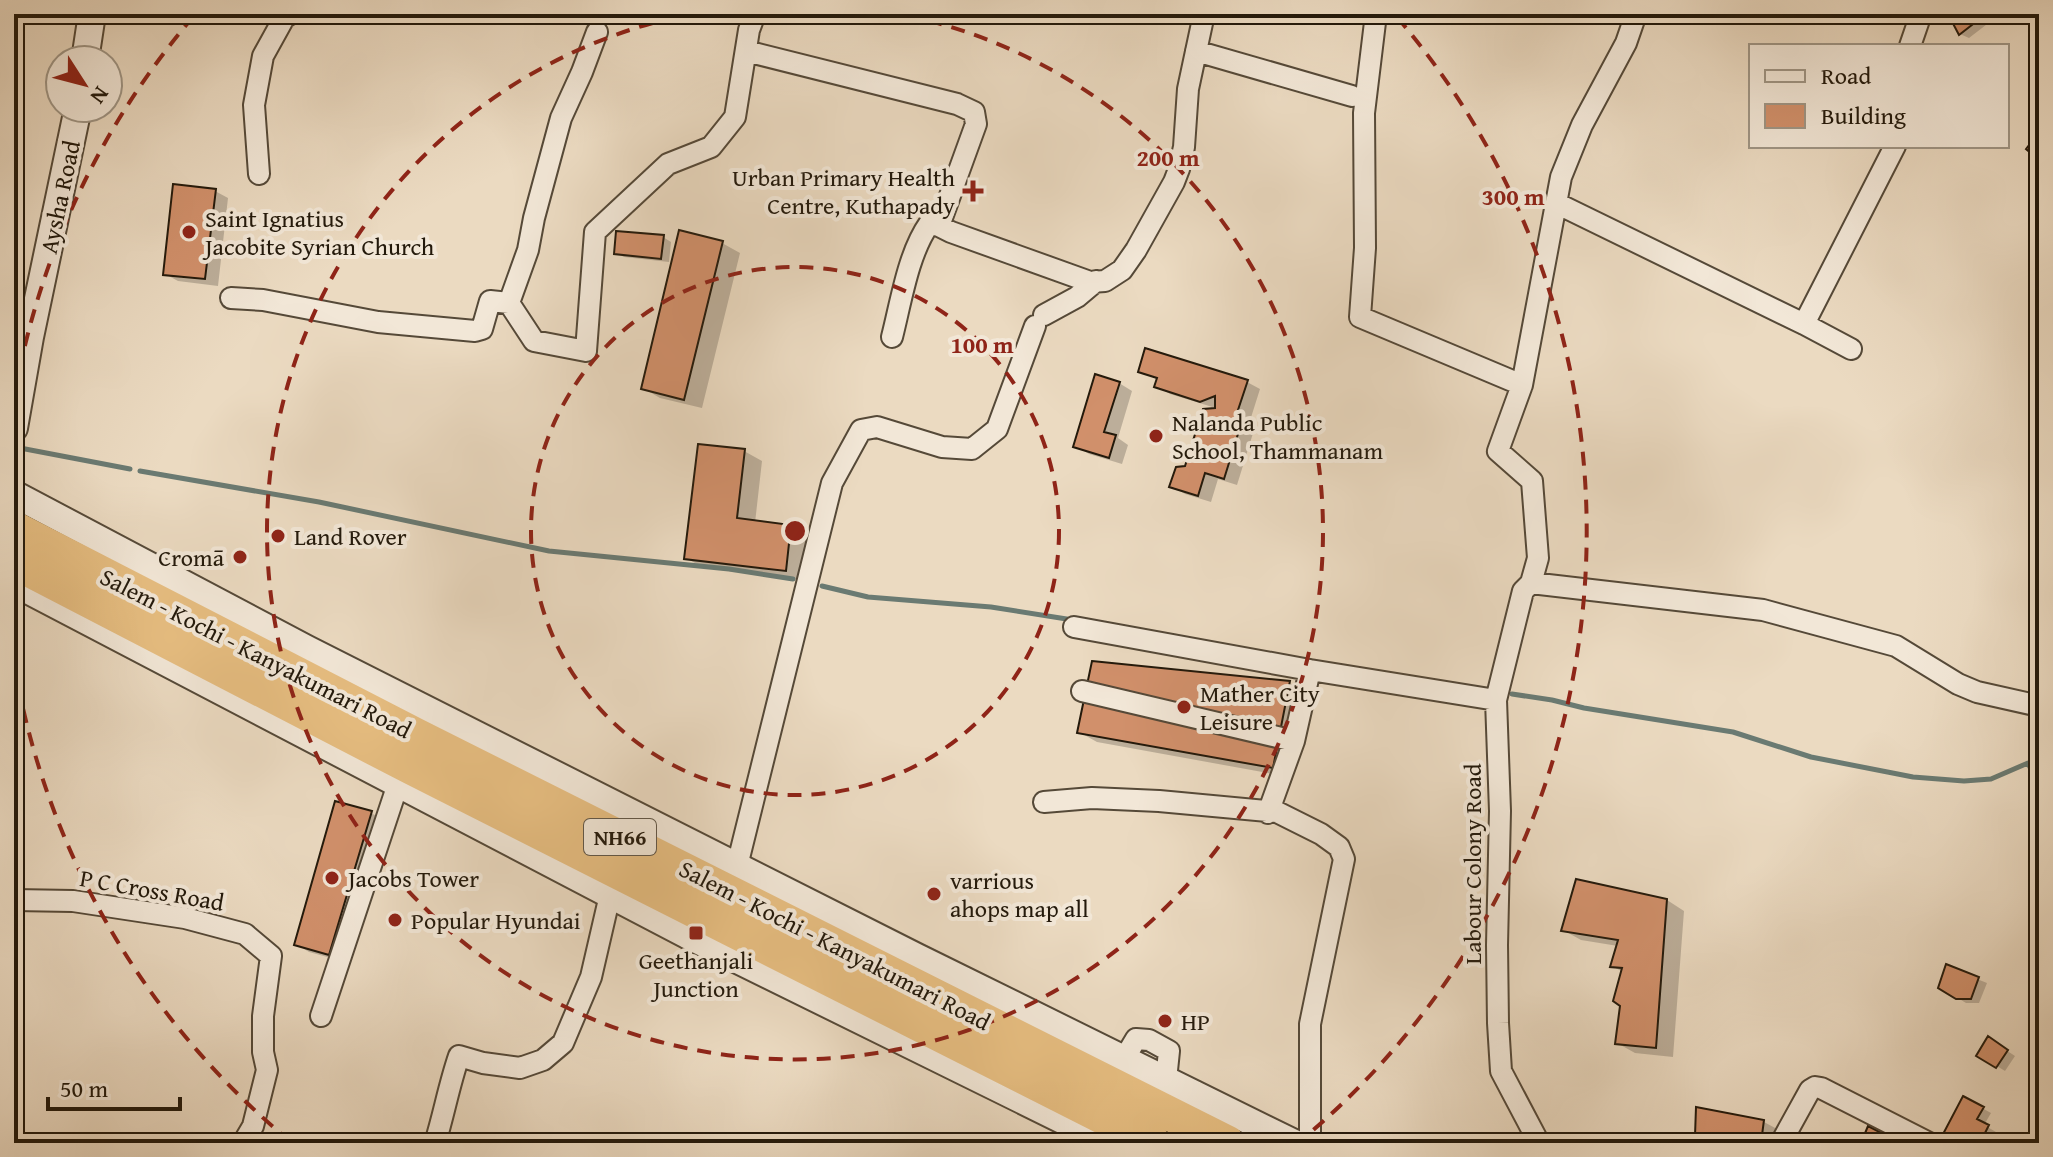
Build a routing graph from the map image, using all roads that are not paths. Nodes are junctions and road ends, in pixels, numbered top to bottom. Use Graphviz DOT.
graph roads {
  1 [pos="90,14"];
  2 [pos="290,14"];
  3 [pos="755,14"];
  4 [pos="1204,14"];
  5 [pos="1376,14"];
  6 [pos="1636,14"];
  7 [pos="1921,14"];
  8 [pos="597,32"];
  9 [pos="87,44"];
  10 [pos="1911,44"];
  11 [pos="746,51"];
  12 [pos="1196,51"];
  13 [pos="1352,96"];
  14 [pos="75,124"];
  15 [pos="1894,148"];
  16 [pos="259,174"];
  17 [pos="1556,203"];
  18 [pos="939,226"];
  19 [pos="1096,281"];
  20 [pos="231,298"];
  21 [pos="509,303"];
  22 [pos="1804,324"];
  23 [pos="892,337"];
  24 [pos="1851,349"];
  25 [pos="1522,385"];
  26 [pos="14,428"];
  27 [pos="14,494"];
  28 [pos="14,528"];
  29 [pos="14,562"];
  30 [pos="14,583"];
  31 [pos="1531,583"];
  32 [pos="1074,627"];
  33 [pos="219,651"];
  34 [pos="1310,670"];
  35 [pos="1082,691"];
  36 [pos="1496,700"];
  37 [pos="2039,706"];
  38 [pos="1294,741"];
  39 [pos="398,784"];
  40 [pos="1044,802"];
  41 [pos="1268,813"];
  42 [pos="737,866"];
  43 [pos="610,895"];
  44 [pos="14,900"];
  45 [pos="321,1016"];
  46 [pos="933,1044"];
  47 [pos="1141,1076"];
  48 [pos="243,1143"];
  49 [pos="435,1143"];
  50 [pos="1109,1143"];
  51 [pos="1154,1143"];
  52 [pos="1228,1143"];
  53 [pos="1294,1143"];
  54 [pos="1310,1143"];
  55 [pos="1539,1143"];
  56 [pos="1784,1143"];
  57 [pos="1929,1143"];
  1 -- 9 [label="street"];
  2 -- 16 [label="street"];
  3 -- 11 [label="street"];
  4 -- 12 [label="street"];
  5 -- 25 [label="street"];
  6 -- 17 [label="street"];
  7 -- 10 [label="street"];
  8 -- 21 [label="street"];
  11 -- 18 [label="street"];
  11 -- 21 [label="street"];
  12 -- 13 [label="street"];
  12 -- 19 [label="street"];
  14 -- 26 [label="street, Aysha Road"];
  15 -- 22 [label="street"];
  17 -- 22 [label="street"];
  17 -- 25 [label="street"];
  18 -- 19 [label="street"];
  18 -- 23 [label="street"];
  19 -- 42 [label="street"];
  20 -- 21 [label="street"];
  22 -- 24 [label="street"];
  25 -- 31 [label="street"];
  27 -- 42 [label="street"];
  28 -- 33 [label="highway, Salem - Kochi - Kanyakumari Road / NH66"];
  29 -- 33 [label="highway, Salem - Kochi - Kanyakumari Road / NH66"];
  30 -- 39 [label="street"];
  31 -- 36 [label="street, Labour Colony Road"];
  31 -- 37 [label="street"];
  32 -- 34 [label="street"];
  33 -- 46 [label="highway, Salem - Kochi - Kanyakumari Road / NH66"];
  33 -- 47 [label="highway, Salem - Kochi - Kanyakumari Road / NH66"];
  34 -- 36 [label="street"];
  34 -- 38 [label="street"];
  35 -- 38 [label="street"];
  36 -- 55 [label="street, Labour Colony Road"];
  38 -- 41 [label="street"];
  39 -- 43 [label="street"];
  39 -- 45 [label="street"];
  40 -- 41 [label="street"];
  41 -- 54 [label="street"];
  42 -- 47 [label="street"];
  43 -- 46 [label="street"];
  43 -- 49 [label="street"];
  44 -- 48 [label="street, P C Cross Road"];
  46 -- 50 [label="street"];
  46 -- 51 [label="highway, Salem - Kochi - Kanyakumari Road / NH66"];
  47 -- 52 [label="highway, Salem - Kochi - Kanyakumari Road / NH66"];
  47 -- 53 [label="street"];
  56 -- 57 [label="street"];
}
